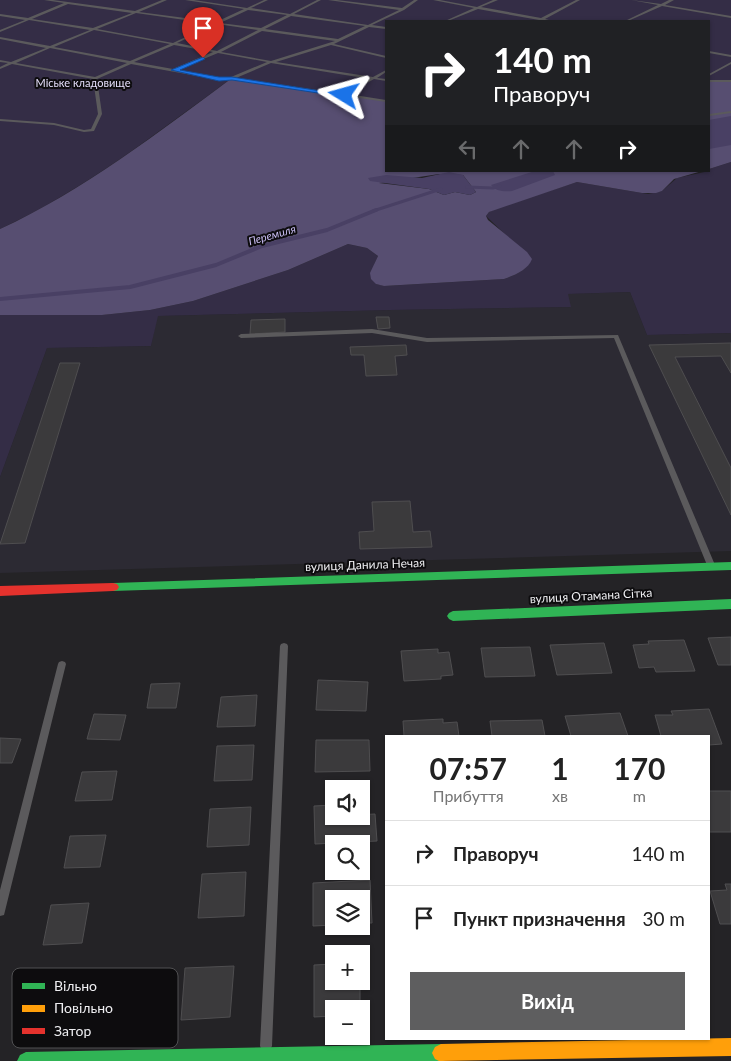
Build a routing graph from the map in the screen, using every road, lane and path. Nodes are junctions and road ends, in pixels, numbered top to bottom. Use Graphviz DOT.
graph roads {
  1 [pos="46,0"];
  2 [pos="75,0"];
  3 [pos="165,0"];
  4 [pos="187,0"];
  5 [pos="266,0"];
  6 [pos="319,0"];
  7 [pos="330,0"];
  8 [pos="416,0"];
  9 [pos="435,0"];
  10 [pos="496,0"];
  11 [pos="578,0"];
  12 [pos="633,0"];
  13 [pos="672,0"];
  14 [pos="69,3"];
  15 [pos="662,5"];
  16 [pos="249,8"];
  17 [pos="476,8"];
  18 [pos="403,9"];
  19 [pos="137,12"];
  20 [pos="292,13"];
  21 [pos="0,15"];
  22 [pos="719,15"];
  23 [pos="731,17"];
  24 [pos="31,19"];
  25 [pos="714,19"];
  26 [pos="448,20"];
  27 [pos="540,20"];
  28 [pos="628,20"];
  29 [pos="218,23"];
  30 [pos="369,25"];
  31 [pos="385,28"];
  32 [pos="97,29"];
  33 [pos="262,29"];
  34 [pos="0,31"];
  35 [pos="0,38"];
  36 [pos="338,40"];
  37 [pos="173,44"];
  38 [pos="331,44"];
  39 [pos="52,48"];
  40 [pos="217,52"];
  41 [pos="710,52"];
  42 [pos="731,56"];
  43 [pos="385,57"];
  44 [pos="0,60"];
  45 [pos="130,62"];
  46 [pos="12,63"];
  47 [pos="267,63"];
  48 [pos="731,63"];
  49 [pos="0,68"];
  50 [pos="174,70"];
  51 [pos="385,72"];
  52 [pos="710,74"];
  53 [pos="94,78"];
  54 [pos="232,78"];
  55 [pos="372,78"];
  56 [pos="385,80"];
  57 [pos="710,81"];
  58 [pos="731,81"];
  59 [pos="344,95"];
  60 [pos="385,101"];
  61 [pos="731,112"];
  62 [pos="710,116"];
  63 [pos="0,120"];
  64 [pos="240,336"];
  65 [pos="731,566"];
  66 [pos="712,567"];
  67 [pos="0,591"];
  68 [pos="731,604"];
  69 [pos="453,616"];
  70 [pos="284,646"];
  71 [pos="62,664"];
  72 [pos="0,911"];
  73 [pos="731,1047"];
  74 [pos="266,1056"];
  75 [pos="26,1061"];
  1 -- 14 [label="lane"];
  2 -- 14 [label="lane"];
  3 -- 19 [label="lane"];
  4 -- 16 [label="lane"];
  5 -- 16 [label="lane"];
  6 -- 20 [label="lane"];
  7 -- 18 [label="lane"];
  8 -- 18 [label="lane"];
  9 -- 17 [label="lane"];
  10 -- 17 [label="lane"];
  11 -- 27 [label="lane"];
  12 -- 15 [label="lane"];
  13 -- 15 [label="lane"];
  14 -- 19 [label="lane"];
  14 -- 24 [label="lane"];
  15 -- 22 [label="lane"];
  15 -- 28 [label="lane"];
  16 -- 20 [label="lane"];
  16 -- 29 [label="lane"];
  17 -- 26 [label="lane"];
  17 -- 27 [label="lane"];
  18 -- 30 [label="lane"];
  19 -- 29 [label="lane"];
  19 -- 32 [label="lane"];
  20 -- 30 [label="lane"];
  20 -- 33 [label="lane"];
  21 -- 24 [label="lane"];
  22 -- 23 [label="lane"];
  22 -- 25 [label="lane"];
  24 -- 32 [label="lane"];
  24 -- 34 [label="lane"];
  29 -- 33 [label="lane"];
  29 -- 37 [label="lane"];
  30 -- 31 [label="lane"];
  30 -- 36 [label="lane"];
  32 -- 37 [label="lane"];
  32 -- 39 [label="lane"];
  33 -- 36 [label="lane"];
  33 -- 40 [label="lane"];
  35 -- 39 [label="lane"];
  36 -- 38 [label="lane"];
  37 -- 40 [label="lane"];
  37 -- 45 [label="lane"];
  38 -- 43 [label="lane"];
  38 -- 47 [label="lane"];
  39 -- 45 [label="lane"];
  39 -- 46 [label="lane"];
  40 -- 47 [label="lane"];
  40 -- 50 [label="lane"];
  41 -- 42 [label="lane"];
  44 -- 46 [label="lane"];
  45 -- 50 [label="lane"];
  45 -- 53 [label="lane"];
  46 -- 49 [label="lane"];
  46 -- 53 [label="lane"];
  47 -- 54 [label="lane"];
  47 -- 55 [label="lane"];
  48 -- 52 [label="lane"];
  50 -- 54 [label="lane"];
  51 -- 55 [label="lane"];
  53 -- 63 [label="lane"];
  54 -- 59 [label="lane"];
  55 -- 56 [label="lane"];
  55 -- 59 [label="lane"];
  57 -- 58 [label="lane"];
  59 -- 60 [label="lane"];
  61 -- 62 [label="lane"];
  64 -- 66 [label="lane"];
  65 -- 66 [label="street, вулиця Данила Нечая"];
  66 -- 67 [label="street, вулиця Данила Нечая"];
  68 -- 69 [label="street, вулиця Отамана Сітка"];
  70 -- 74 [label="lane"];
  71 -- 72 [label="lane"];
  73 -- 74 [label="street"];
  74 -- 75 [label="street"];
}
